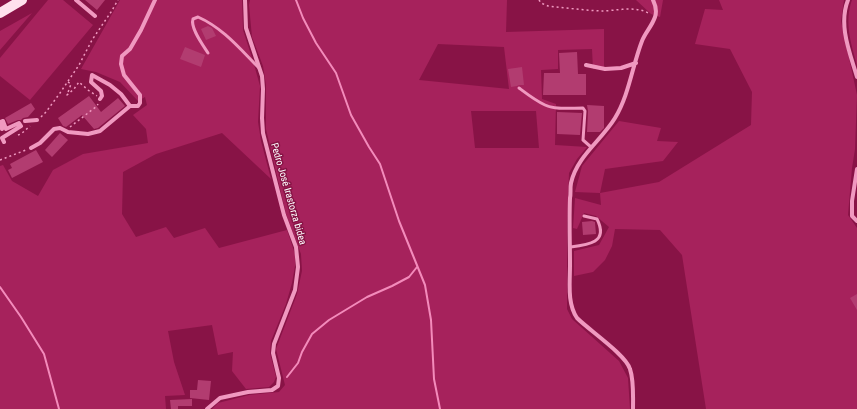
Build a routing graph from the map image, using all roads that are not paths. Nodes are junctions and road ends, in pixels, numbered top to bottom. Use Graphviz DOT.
graph roads {
  1 [pos="22,0"];
  2 [pos="76,0"];
  3 [pos="155,0"];
  4 [pos="245,0"];
  5 [pos="653,0"];
  6 [pos="848,0"];
  7 [pos="0,13"];
  8 [pos="94,16"];
  9 [pos="208,53"];
  10 [pos="636,63"];
  11 [pos="586,65"];
  12 [pos="260,69"];
  13 [pos="857,77"];
  14 [pos="519,88"];
  15 [pos="100,99"];
  16 [pos="130,106"];
  17 [pos="37,120"];
  18 [pos="25,121"];
  19 [pos="0,122"];
  20 [pos="2,129"];
  21 [pos="4,142"];
  22 [pos="591,147"];
  23 [pos="31,148"];
  24 [pos="857,172"];
  25 [pos="584,216"];
  26 [pos="857,222"];
  27 [pos="570,247"];
  28 [pos="207,409"];
  29 [pos="633,409"];
  1 -- 7 [label="main road"];
  2 -- 8 [label="street"];
  3 -- 16 [label="street"];
  4 -- 12 [label="street, Pedro José Irastorza bidea"];
  5 -- 10 [label="street"];
  6 -- 13 [label="street"];
  9 -- 12 [label="lane"];
  10 -- 11 [label="street"];
  10 -- 22 [label="street"];
  12 -- 28 [label="street, Pedro José Irastorza bidea"];
  14 -- 22 [label="lane"];
  15 -- 16 [label="street"];
  16 -- 23 [label="street"];
  17 -- 18 [label="street"];
  19 -- 20 [label="street"];
  19 -- 21 [label="street"];
  22 -- 27 [label="street"];
  24 -- 26 [label="street"];
  25 -- 27 [label="lane"];
  27 -- 29 [label="street"];
}
